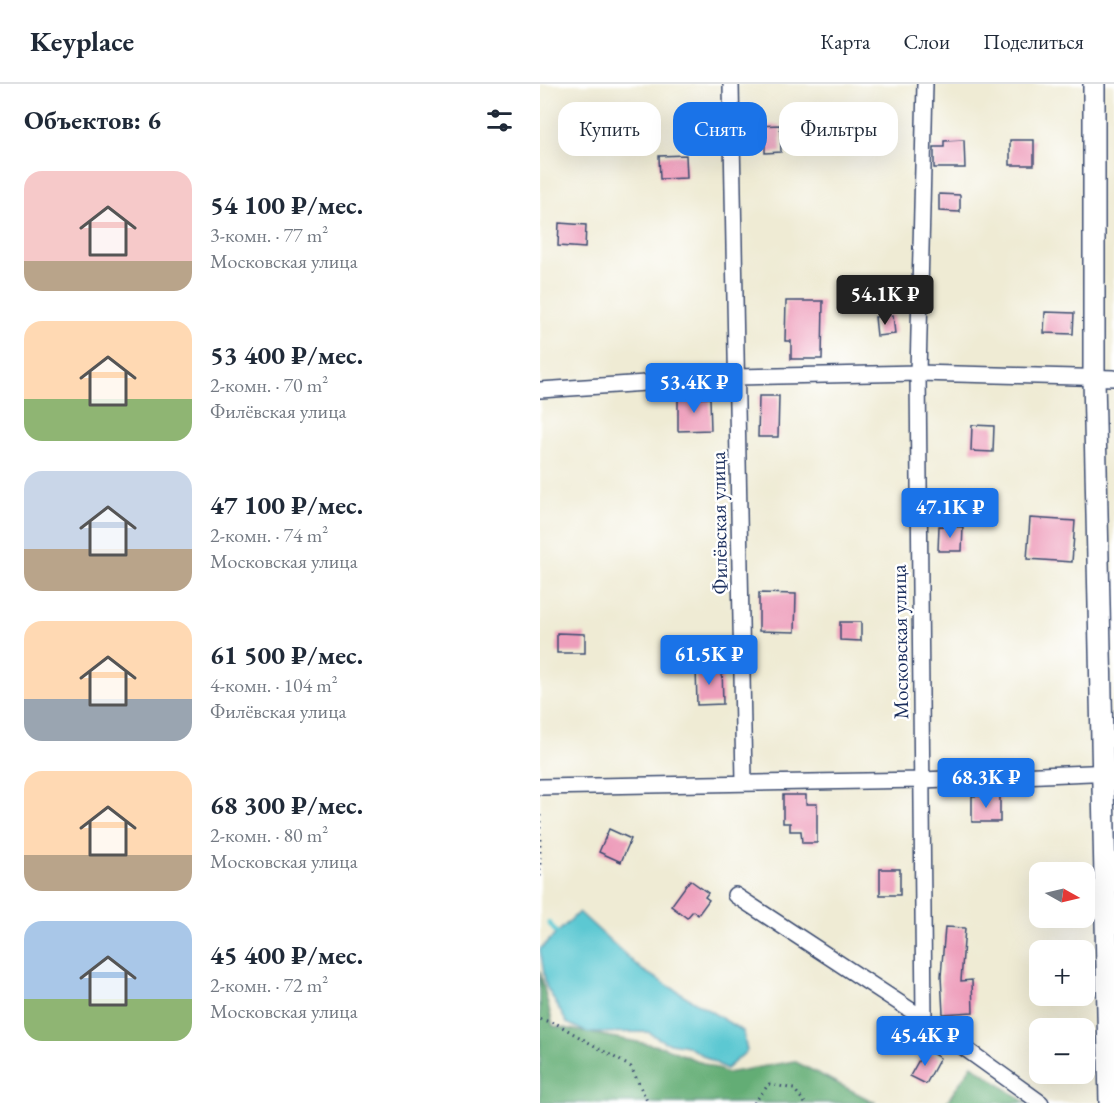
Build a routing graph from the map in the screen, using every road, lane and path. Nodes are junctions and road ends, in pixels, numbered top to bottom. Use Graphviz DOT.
graph roads {
  1 [pos="731,84"];
  2 [pos="925,84"];
  3 [pos="1094,84"];
  4 [pos="918,373"];
  5 [pos="737,377"];
  6 [pos="1104,378"];
  7 [pos="540,390"];
  8 [pos="1108,772"];
  9 [pos="922,780"];
  10 [pos="744,782"];
  11 [pos="540,787"];
  12 [pos="540,815"];
  13 [pos="540,879"];
  14 [pos="735,895"];
  15 [pos="540,1019"];
  16 [pos="924,1019"];
  17 [pos="648,1103"];
  18 [pos="754,1103"];
  19 [pos="805,1103"];
  20 [pos="1041,1103"];
  21 [pos="1110,1103"];
  1 -- 5 [label="street, Филёвская улица"];
  2 -- 4 [label="street, Московская улица"];
  3 -- 6 [label="street"];
  4 -- 5 [label="street"];
  4 -- 6 [label="street"];
  4 -- 9 [label="street, Московская улица"];
  5 -- 7 [label="street"];
  5 -- 10 [label="street, Филёвская улица"];
  6 -- 8 [label="street"];
  8 -- 9 [label="street"];
  8 -- 21 [label="street"];
  9 -- 10 [label="street"];
  9 -- 16 [label="street, Московская улица"];
  10 -- 11 [label="street"];
  12 -- 13 [label="path"];
  14 -- 16 [label="street"];
  15 -- 17 [label="path"];
  16 -- 20 [label="street"];
  18 -- 19 [label="path"];
}
